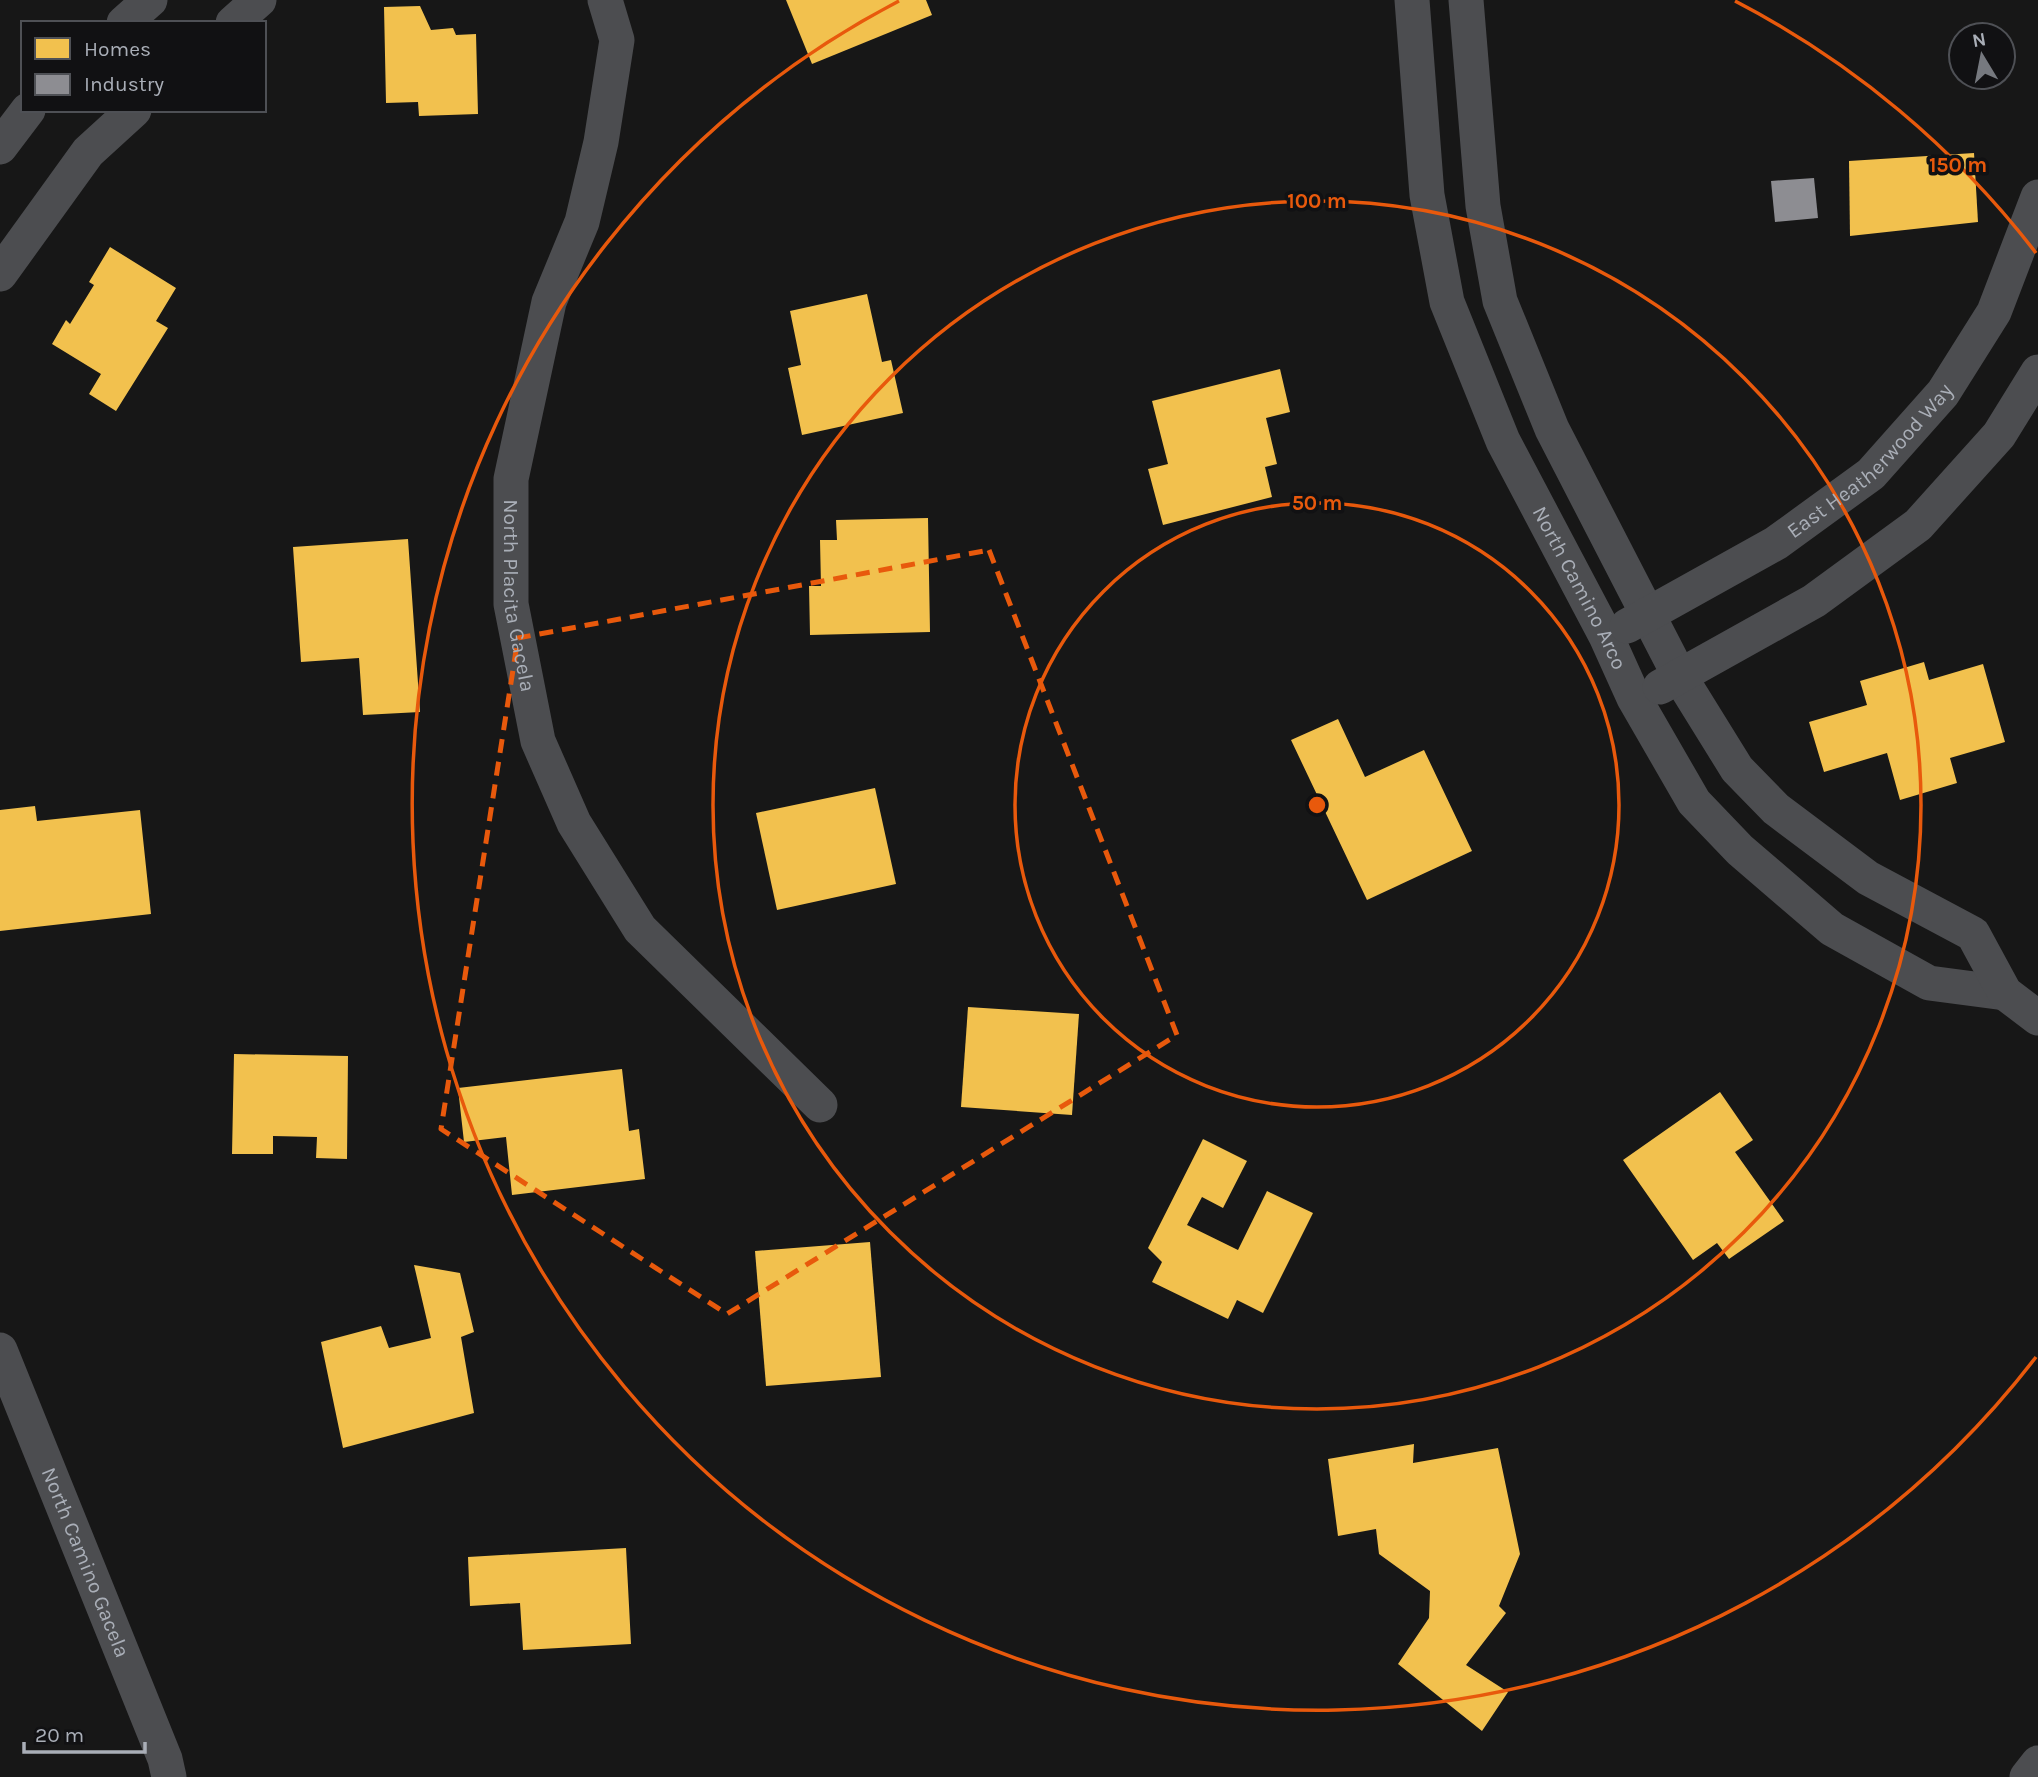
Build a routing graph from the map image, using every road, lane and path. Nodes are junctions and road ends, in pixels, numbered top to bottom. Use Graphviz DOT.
graph roads {
  1 [pos="150,0"];
  2 [pos="259,0"];
  3 [pos="605,0"];
  4 [pos="1412,0"];
  5 [pos="1466,0"];
  6 [pos="126,21"];
  7 [pos="235,21"];
  8 [pos="26,112"];
  9 [pos="132,112"];
  10 [pos="0,147"];
  11 [pos="2038,197"];
  12 [pos="0,274"];
  13 [pos="2038,372"];
  14 [pos="1649,616"];
  15 [pos="1606,636"];
  16 [pos="1680,677"];
  17 [pos="1634,698"];
  18 [pos="2005,993"];
  19 [pos="2038,1018"];
  20 [pos="820,1105"];
  21 [pos="0,1350"];
  22 [pos="2038,1763"];
  23 [pos="169,1777"];
  24 [pos="2027,1777"];
  1 -- 6 [label="street"];
  2 -- 7 [label="street"];
  3 -- 20 [label="street, North Placita Gacela"];
  4 -- 15 [label="street, North Camino Arco"];
  5 -- 14 [label="street, North Camino Arco"];
  8 -- 10 [label="street"];
  9 -- 12 [label="street"];
  11 -- 14 [label="street, East Heatherwood Way"];
  13 -- 16 [label="street"];
  14 -- 15 [label="street, East Heatherwood Way"];
  14 -- 16 [label="street, North Camino Arco"];
  15 -- 17 [label="street, North Camino Arco"];
  16 -- 17 [label="street"];
  16 -- 18 [label="street, North Camino Arco"];
  17 -- 18 [label="street, North Camino Arco"];
  18 -- 19 [label="street, North Camino Arco"];
  21 -- 23 [label="street, North Camino Gacela"];
  22 -- 24 [label="street"];
}
